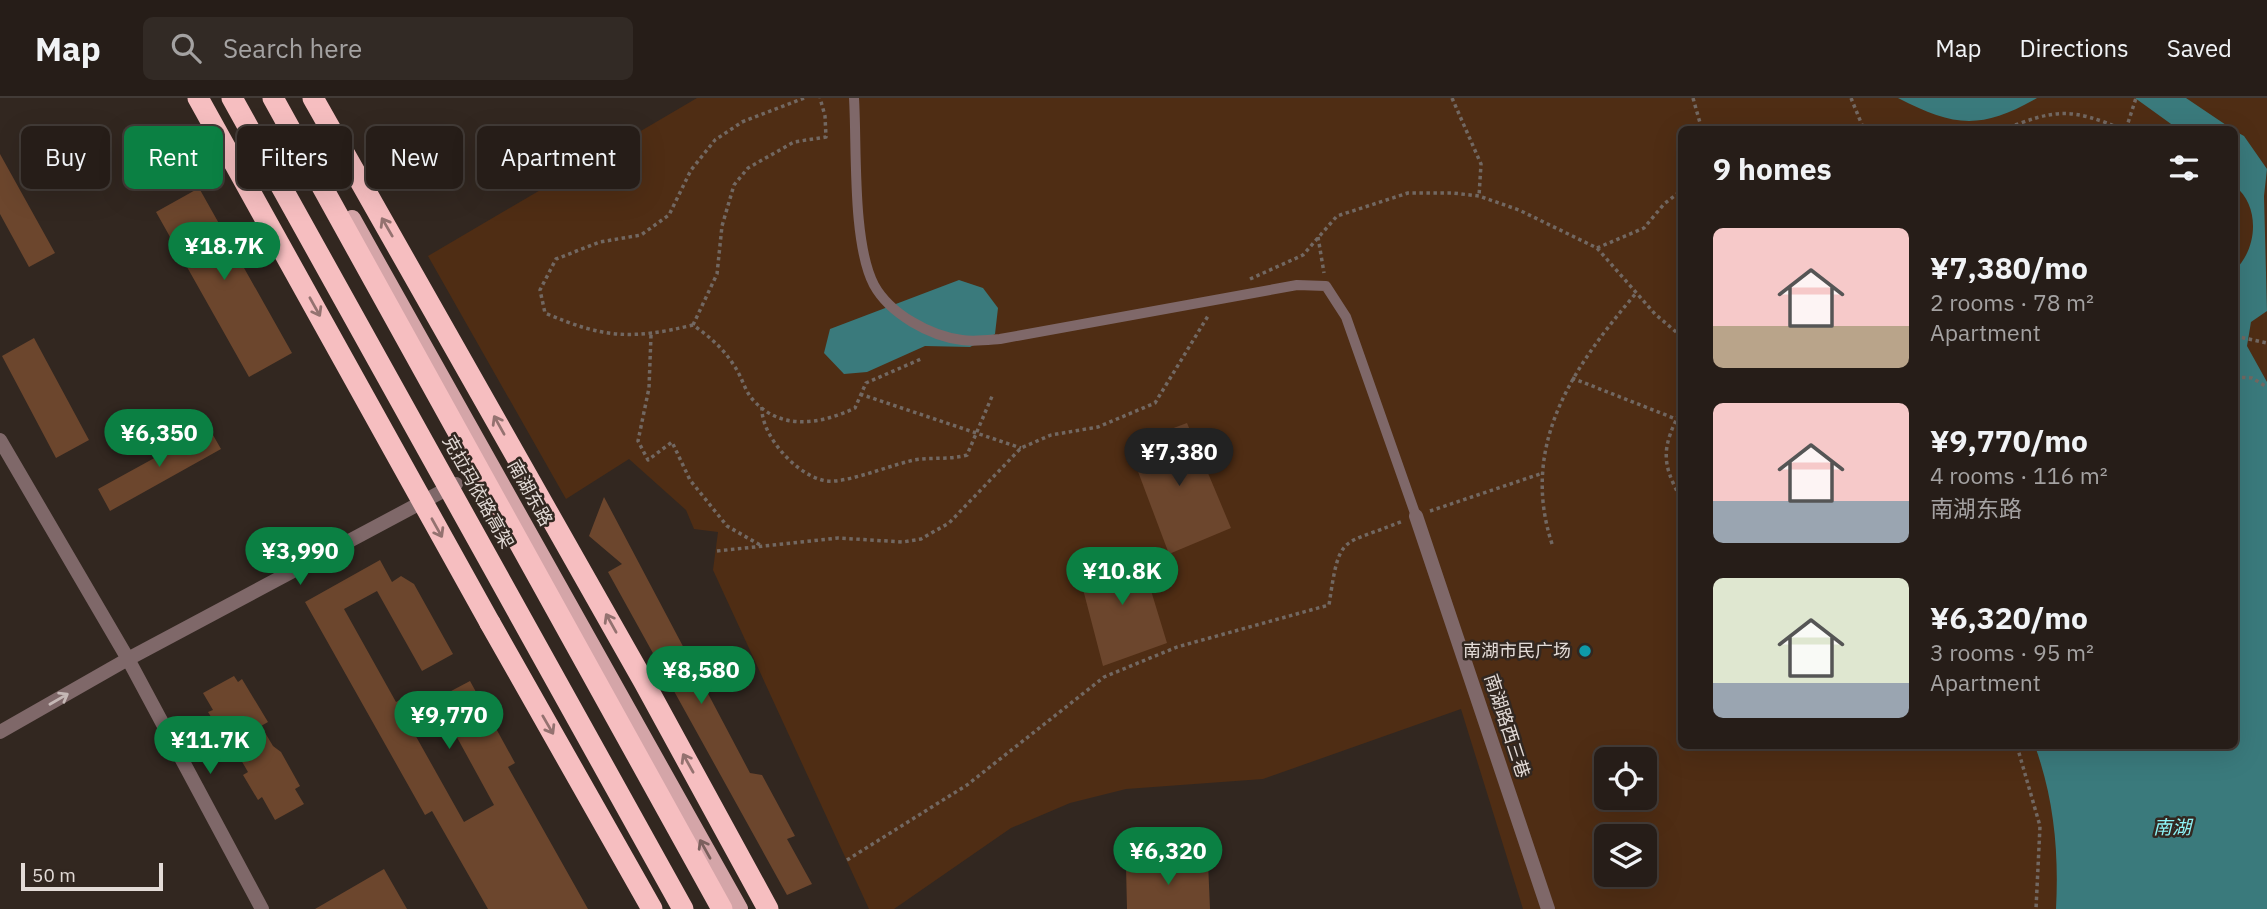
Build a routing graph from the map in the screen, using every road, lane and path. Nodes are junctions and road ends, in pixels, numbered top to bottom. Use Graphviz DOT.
graph roads {
  1 [pos="198,98"];
  2 [pos="232,98"];
  3 [pos="240,98"];
  4 [pos="272,98"];
  5 [pos="283,98"];
  6 [pos="313,98"];
  7 [pos="804,98"];
  8 [pos="820,98"];
  9 [pos="854,98"];
  10 [pos="1452,98"];
  11 [pos="1693,98"];
  12 [pos="1851,98"];
  13 [pos="2136,98"];
  14 [pos="1701,126"];
  15 [pos="1862,126"];
  16 [pos="2012,126"];
  17 [pos="2116,126"];
  18 [pos="2126,126"];
  19 [pos="1678,193"];
  20 [pos="1479,196"];
  21 [pos="1318,237"];
  22 [pos="1597,248"];
  23 [pos="1248,280"];
  24 [pos="1326,286"];
  25 [pos="1637,292"];
  26 [pos="1220,299"];
  27 [pos="693,325"];
  28 [pos="1678,333"];
  29 [pos="650,335"];
  30 [pos="2238,337"];
  31 [pos="2267,343"];
  32 [pos="921,359"];
  33 [pos="2238,377"];
  34 [pos="1572,378"];
  35 [pos="2267,387"];
  36 [pos="860,394"];
  37 [pos="993,394"];
  38 [pos="762,407"];
  39 [pos="1678,415"];
  40 [pos="1676,419"];
  41 [pos="976,433"];
  42 [pos="0,440"];
  43 [pos="1021,448"];
  44 [pos="1543,473"];
  45 [pos="456,484"];
  46 [pos="1678,493"];
  47 [pos="1416,516"];
  48 [pos="1552,544"];
  49 [pos="762,546"];
  50 [pos="717,551"];
  51 [pos="128,659"];
  52 [pos="0,733"];
  53 [pos="2018,749"];
  54 [pos="847,860"];
  55 [pos="262,909"];
  56 [pos="652,909"];
  57 [pos="677,909"];
  58 [pos="682,909"];
  59 [pos="722,909"];
  60 [pos="739,909"];
  61 [pos="768,909"];
  62 [pos="1548,909"];
  63 [pos="2036,909"];
  1 -- 56 [label="highway, one-way, bridge"];
  2 -- 58 [label="highway, 克拉玛依路高架, bridge"];
  3 -- 45 [label="main road"];
  4 -- 59 [label="highway, 克拉玛依路高架"];
  60 -- 5 [label="main road, 南湖东路, one-way"];
  61 -- 6 [label="highway, one-way"];
  7 -- 29 [label="path"];
  8 -- 27 [label="path"];
  9 -- 26 [label="lane"];
  10 -- 20 [label="path"];
  11 -- 14 [label="path"];
  12 -- 15 [label="path"];
  13 -- 18 [label="path"];
  16 -- 17 [label="path"];
  19 -- 22 [label="path"];
  20 -- 21 [label="path"];
  20 -- 22 [label="path"];
  21 -- 23 [label="path"];
  21 -- 24 [label="path"];
  22 -- 25 [label="path"];
  24 -- 26 [label="lane"];
  24 -- 47 [label="lane"];
  25 -- 28 [label="path"];
  25 -- 34 [label="path"];
  26 -- 43 [label="path"];
  27 -- 29 [label="path"];
  27 -- 38 [label="path"];
  29 -- 49 [label="path"];
  30 -- 31 [label="path"];
  32 -- 36 [label="path"];
  33 -- 35 [label="path"];
  34 -- 40 [label="path"];
  34 -- 44 [label="path"];
  36 -- 38 [label="path"];
  36 -- 41 [label="path"];
  37 -- 41 [label="path"];
  38 -- 41 [label="path"];
  39 -- 40 [label="path"];
  40 -- 46 [label="path"];
  41 -- 43 [label="path"];
  42 -- 51 [label="street"];
  43 -- 49 [label="path"];
  44 -- 47 [label="path"];
  44 -- 48 [label="path"];
  45 -- 51 [label="street"];
  45 -- 57 [label="main road"];
  47 -- 54 [label="path"];
  47 -- 62 [label="street, 南湖路西三巷"];
  49 -- 50 [label="path"];
  52 -- 51 [label="street, one-way"];
  51 -- 55 [label="street"];
  53 -- 63 [label="path"];
}
